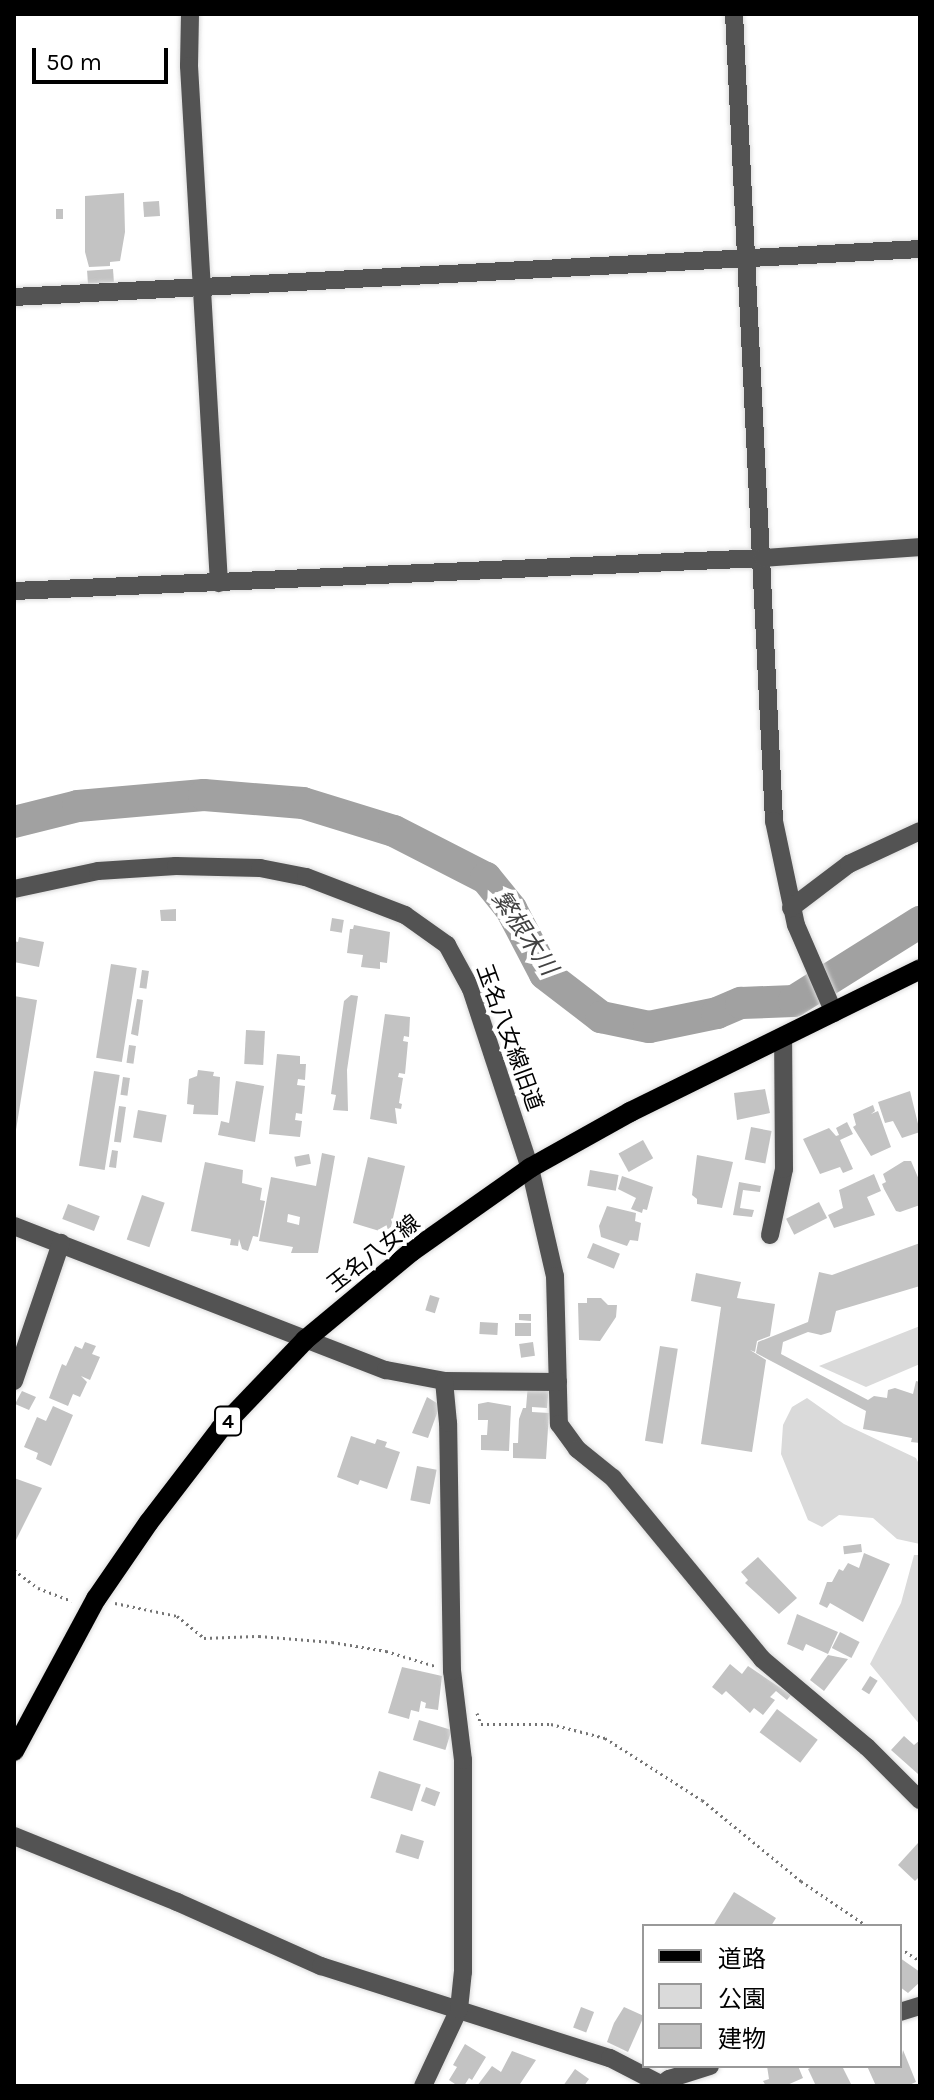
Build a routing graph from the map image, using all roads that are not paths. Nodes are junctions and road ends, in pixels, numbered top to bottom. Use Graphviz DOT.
graph roads {
  1 [pos="190,14"];
  2 [pos="734,14"];
  3 [pos="920,249"];
  4 [pos="749,259"];
  5 [pos="202,288"];
  6 [pos="14,297"];
  7 [pos="920,547"];
  8 [pos="763,558"];
  9 [pos="219,583"];
  10 [pos="14,591"];
  11 [pos="920,831"];
  12 [pos="14,889"];
  13 [pos="794,917"];
  14 [pos="920,969"];
  15 [pos="831,1005"];
  16 [pos="783,1039"];
  17 [pos="530,1168"];
  18 [pos="14,1226"];
  19 [pos="770,1235"];
  20 [pos="61,1243"];
  21 [pos="305,1340"];
  22 [pos="14,1381"];
  23 [pos="444,1381"];
  24 [pos="558,1382"];
  25 [pos="14,1751"];
  26 [pos="920,1800"];
  27 [pos="14,1836"];
  28 [pos="459,2009"];
  29 [pos="704,2068"];
  30 [pos="663,2085"];
  31 [pos="423,2086"];
  1 -- 5 [label="street"];
  2 -- 4 [label="street"];
  3 -- 4 [label="street"];
  4 -- 5 [label="street"];
  4 -- 8 [label="street"];
  5 -- 6 [label="street"];
  5 -- 9 [label="street"];
  7 -- 8 [label="street"];
  8 -- 9 [label="street"];
  8 -- 13 [label="street"];
  9 -- 10 [label="street"];
  11 -- 13 [label="street"];
  12 -- 17 [label="street, 玉名八女線旧道"];
  13 -- 15 [label="street"];
  14 -- 15 [label="main road, 玉名八女線 / 4"];
  15 -- 16 [label="main road, 玉名八女線 / 4"];
  16 -- 17 [label="main road, 玉名八女線 / 4"];
  16 -- 19 [label="street"];
  17 -- 21 [label="main road, 玉名八女線 / 4"];
  17 -- 24 [label="street, 玉名八女線旧道"];
  18 -- 20 [label="street"];
  20 -- 21 [label="street"];
  20 -- 22 [label="street"];
  21 -- 23 [label="street"];
  21 -- 25 [label="main road, 玉名八女線 / 4"];
  23 -- 24 [label="street"];
  23 -- 28 [label="street"];
  24 -- 26 [label="street, 玉名八女線旧道"];
  27 -- 28 [label="street"];
  28 -- 30 [label="street"];
  28 -- 31 [label="street"];
  29 -- 30 [label="street"];
}
